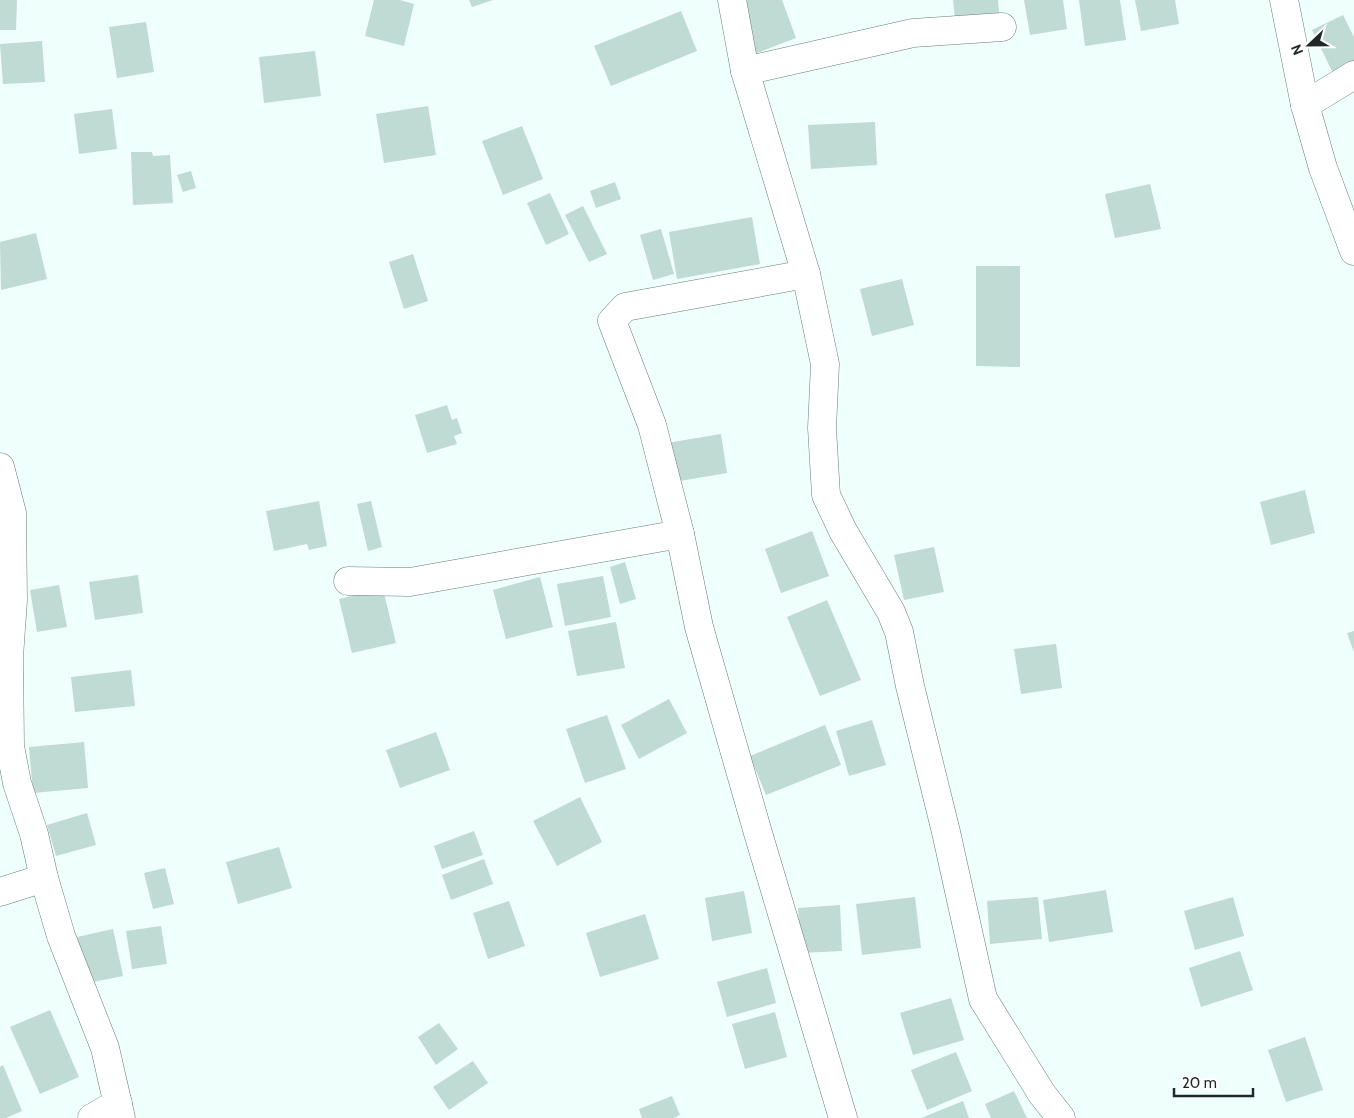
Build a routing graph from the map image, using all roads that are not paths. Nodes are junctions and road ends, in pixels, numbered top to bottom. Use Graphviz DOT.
graph roads {
  1 [pos="732,0"];
  2 [pos="1284,0"];
  3 [pos="1002,27"];
  4 [pos="745,71"];
  5 [pos="1354,75"];
  6 [pos="1305,105"];
  7 [pos="1354,251"];
  8 [pos="806,274"];
  9 [pos="0,467"];
  10 [pos="6,514"];
  11 [pos="680,534"];
  12 [pos="348,581"];
  13 [pos="44,878"];
  14 [pos="0,892"];
  15 [pos="120,1110"];
  16 [pos="92,1118"];
  17 [pos="843,1118"];
  18 [pos="1062,1118"];
  1 -- 4 [label="street"];
  2 -- 6 [label="street"];
  3 -- 4 [label="street"];
  4 -- 8 [label="street"];
  5 -- 6 [label="street"];
  6 -- 7 [label="street"];
  8 -- 11 [label="street"];
  8 -- 18 [label="street"];
  9 -- 10 [label="street"];
  10 -- 13 [label="street"];
  11 -- 12 [label="street"];
  11 -- 17 [label="street"];
  13 -- 14 [label="street"];
  13 -- 15 [label="street"];
  15 -- 16 [label="street"];
}
